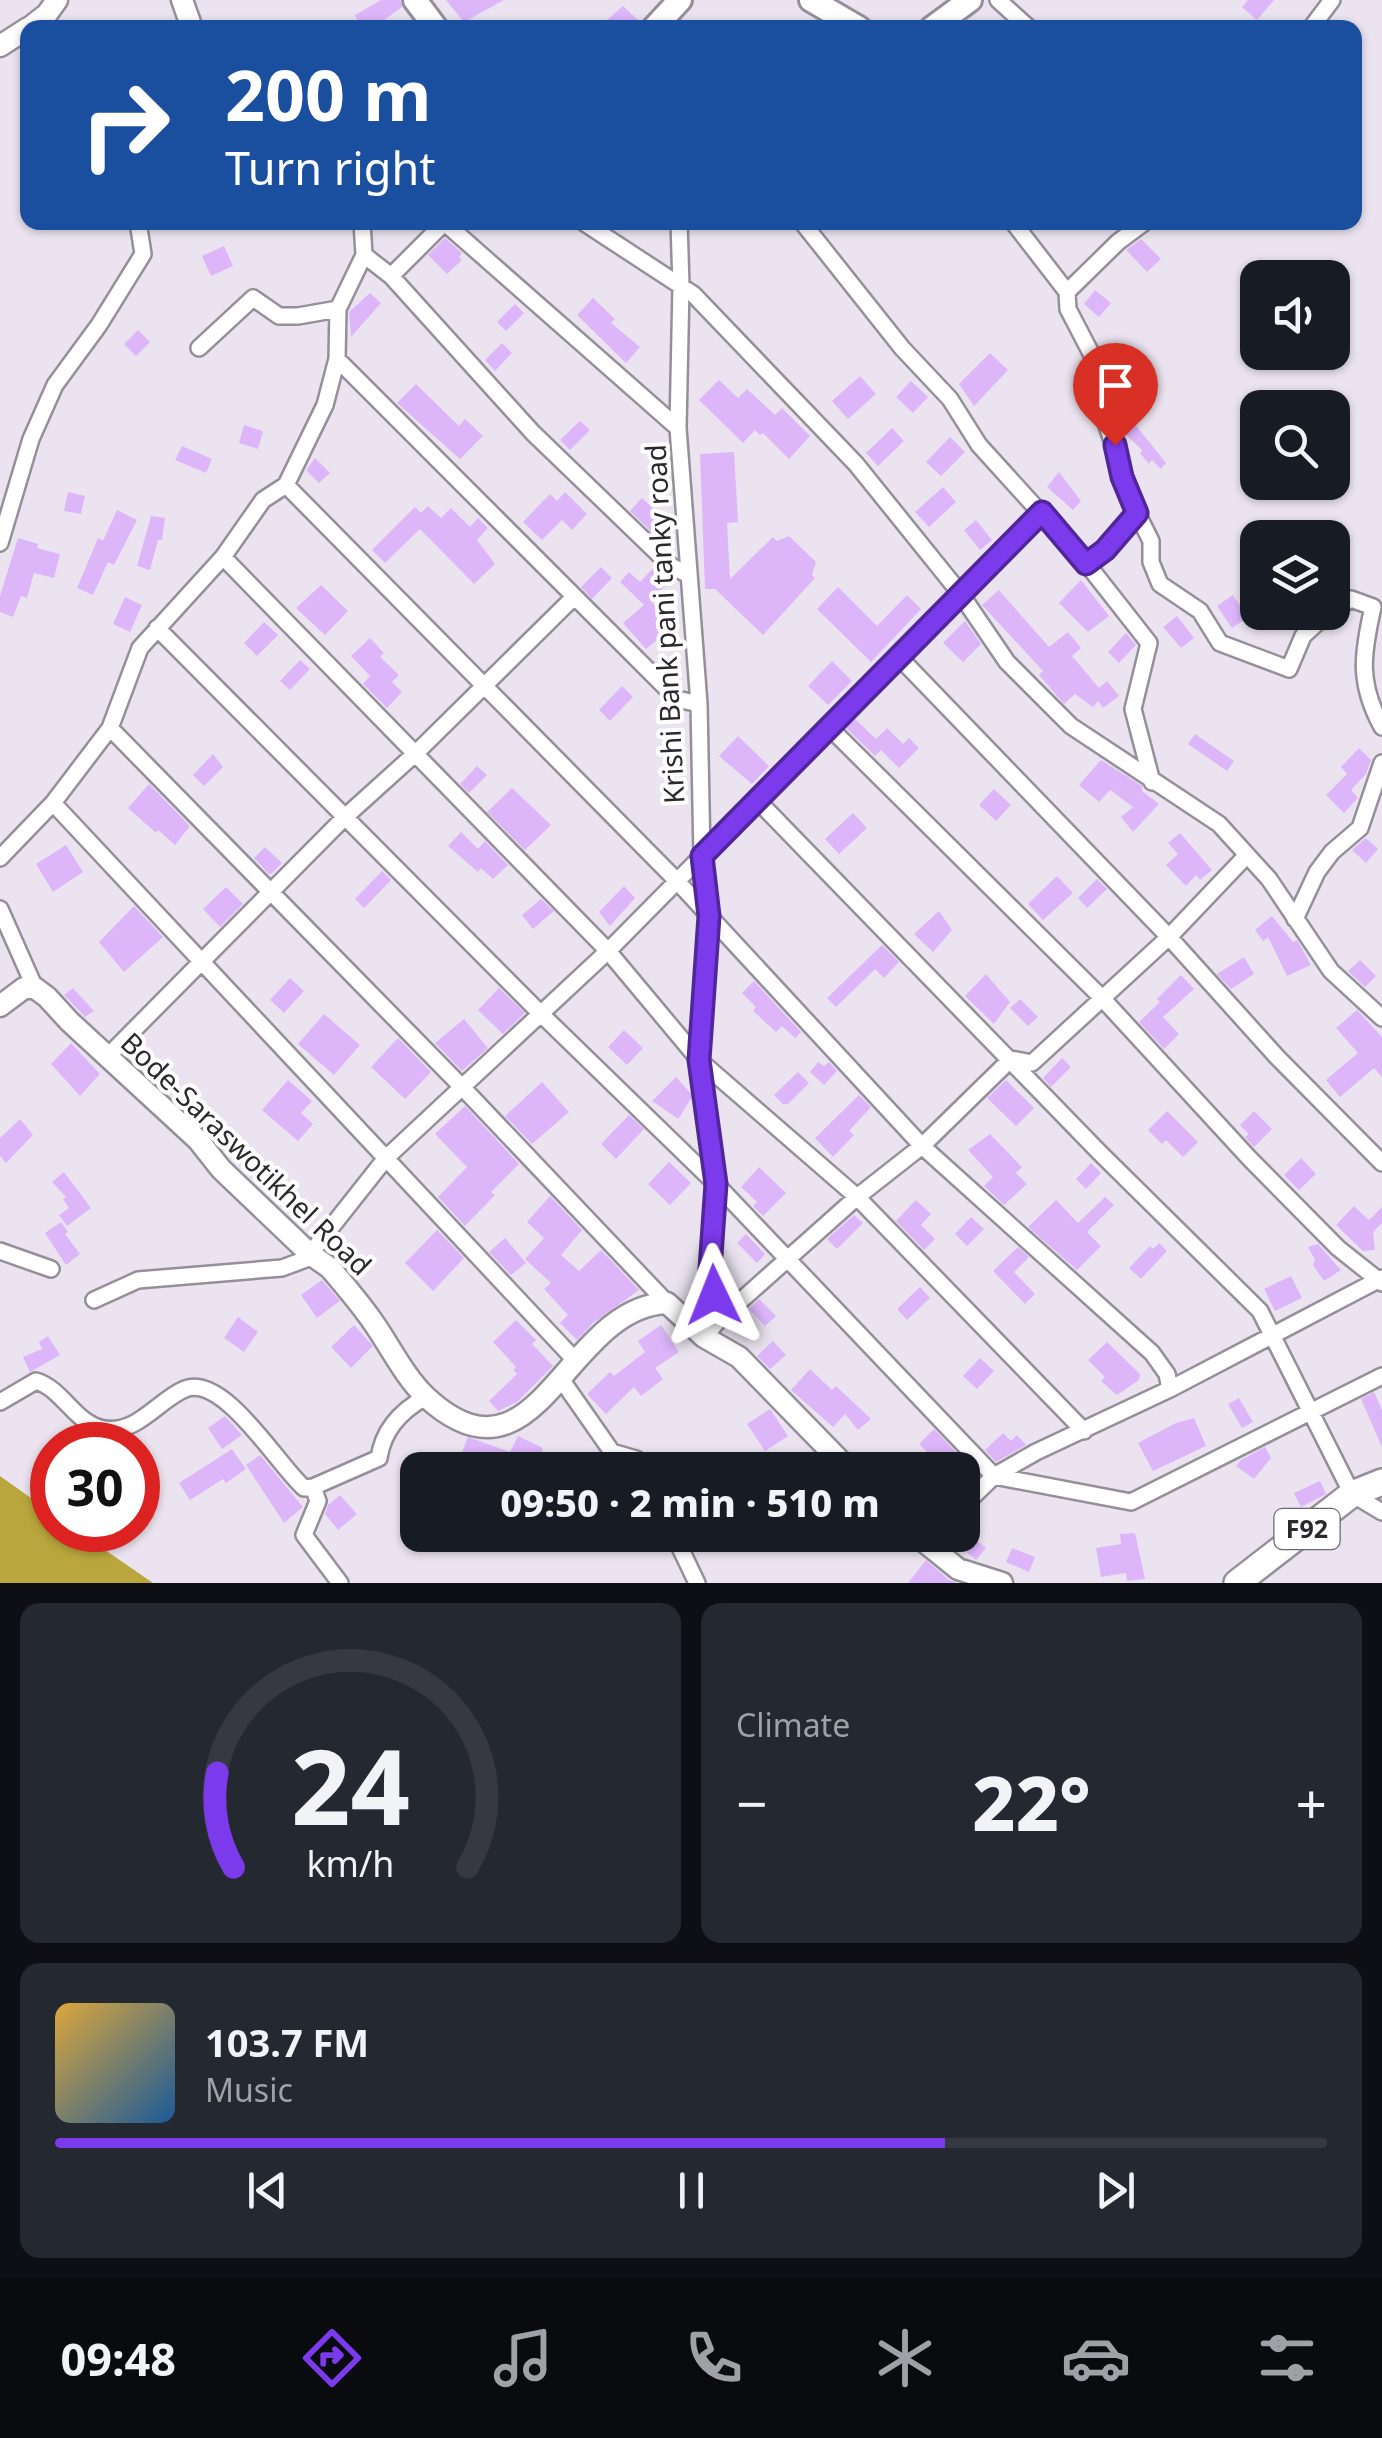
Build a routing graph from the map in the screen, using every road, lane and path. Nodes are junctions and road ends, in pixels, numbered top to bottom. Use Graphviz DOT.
graph roads {
  1 [pos="680,0"];
  2 [pos="811,0"];
  3 [pos="970,0"];
  4 [pos="998,0"];
  5 [pos="661,20"];
  6 [pos="845,20"];
  7 [pos="943,20"];
  8 [pos="1020,20"];
  9 [pos="139,230"];
  10 [pos="362,230"];
  11 [pos="438,230"];
  12 [pos="453,230"];
  13 [pos="595,230"];
  14 [pos="679,230"];
  15 [pos="808,230"];
  16 [pos="1019,230"];
  17 [pos="1134,230"];
  18 [pos="364,255"];
  19 [pos="391,276"];
  20 [pos="681,286"];
  21 [pos="1068,292"];
  22 [pos="338,310"];
  23 [pos="199,348"];
  24 [pos="337,359"];
  25 [pos="678,428"];
  26 [pos="286,485"];
  27 [pos="1042,512"];
  28 [pos="1137,513"];
  29 [pos="0,543"];
  30 [pos="224,557"];
  31 [pos="1086,564"];
  32 [pos="687,574"];
  33 [pos="960,593"];
  34 [pos="574,598"];
  35 [pos="1350,600"];
  36 [pos="1378,609"];
  37 [pos="157,628"];
  38 [pos="1310,630"];
  39 [pos="898,656"];
  40 [pos="485,684"];
  41 [pos="699,704"];
  42 [pos="1382,727"];
  43 [pos="110,728"];
  44 [pos="830,728"];
  45 [pos="417,752"];
  46 [pos="1382,763"];
  47 [pos="1152,782"];
  48 [pos="758,801"];
  49 [pos="53,803"];
  50 [pos="345,817"];
  51 [pos="1247,855"];
  52 [pos="702,856"];
  53 [pos="0,858"];
  54 [pos="676,880"];
  55 [pos="272,894"];
  56 [pos="0,909"];
  57 [pos="709,916"];
  58 [pos="1295,919"];
  59 [pos="1169,937"];
  60 [pos="608,951"];
  61 [pos="204,962"];
  62 [pos="35,988"];
  63 [pos="1102,997"];
  64 [pos="0,1006"];
  65 [pos="541,1014"];
  66 [pos="1382,1018"];
  67 [pos="108,1056"];
  68 [pos="1010,1059"];
  69 [pos="699,1060"];
  70 [pos="463,1088"];
  71 [pos="922,1146"];
  72 [pos="386,1158"];
  73 [pos="1382,1163"];
  74 [pos="716,1184"];
  75 [pos="857,1197"];
  76 [pos="0,1251"];
  77 [pos="312,1255"];
  78 [pos="789,1258"];
  79 [pos="51,1269"];
  80 [pos="1381,1280"];
  81 [pos="94,1300"];
  82 [pos="667,1302"];
  83 [pos="711,1329"];
  84 [pos="1272,1334"];
  85 [pos="574,1359"];
  86 [pos="1382,1376"];
  87 [pos="561,1378"];
  88 [pos="1170,1389"];
  89 [pos="426,1397"];
  90 [pos="0,1402"];
  91 [pos="1309,1410"];
  92 [pos="1084,1431"];
  93 [pos="612,1452"];
  94 [pos="831,1452"];
  95 [pos="994,1476"];
  96 [pos="1382,1482"];
  97 [pos="313,1487"];
  98 [pos="980,1490"];
  99 [pos="1352,1494"];
  100 [pos="1382,1512"];
  101 [pos="682,1552"];
  102 [pos="941,1552"];
  103 [pos="340,1583"];
  104 [pos="697,1583"];
  105 [pos="1002,1583"];
  106 [pos="1237,1583"];
  1 -- 5 [label="main road"];
  2 -- 6 [label="main road"];
  3 -- 7 [label="main road"];
  4 -- 8 [label="street"];
  9 -- 29 [label="street"];
  10 -- 18 [label="street"];
  11 -- 19 [label="street"];
  12 -- 25 [label="street"];
  13 -- 20 [label="street"];
  14 -- 20 [label="street, Krishi Bank pani tanky road"];
  15 -- 27 [label="street"];
  16 -- 21 [label="street"];
  17 -- 21 [label="street"];
  18 -- 19 [label="street"];
  18 -- 22 [label="street"];
  19 -- 32 [label="street"];
  20 -- 25 [label="street, Krishi Bank pani tanky road"];
  20 -- 33 [label="street"];
  21 -- 28 [label="street"];
  22 -- 23 [label="street"];
  22 -- 24 [label="street"];
  24 -- 26 [label="street"];
  24 -- 34 [label="street"];
  25 -- 32 [label="street, Krishi Bank pani tanky road"];
  26 -- 30 [label="street"];
  26 -- 40 [label="street"];
  27 -- 31 [label="street"];
  27 -- 33 [label="street"];
  28 -- 31 [label="street"];
  28 -- 38 [label="street"];
  30 -- 37 [label="street"];
  30 -- 45 [label="street"];
  31 -- 47 [label="street"];
  32 -- 41 [label="street, Krishi Bank pani tanky road"];
  33 -- 39 [label="street"];
  33 -- 47 [label="street"];
  34 -- 40 [label="street"];
  34 -- 41 [label="street"];
  35 -- 36 [label="street"];
  36 -- 42 [label="street"];
  37 -- 43 [label="street"];
  37 -- 50 [label="street"];
  39 -- 44 [label="street"];
  39 -- 59 [label="street"];
  40 -- 45 [label="street"];
  40 -- 54 [label="street"];
  41 -- 52 [label="street, Krishi Bank pani tanky road"];
  43 -- 49 [label="street"];
  43 -- 55 [label="street"];
  44 -- 48 [label="street"];
  44 -- 63 [label="street"];
  45 -- 50 [label="street"];
  45 -- 60 [label="street"];
  46 -- 58 [label="street"];
  47 -- 51 [label="street"];
  48 -- 52 [label="street"];
  48 -- 68 [label="street"];
  49 -- 53 [label="street"];
  49 -- 61 [label="street"];
  50 -- 55 [label="street"];
  50 -- 65 [label="street"];
  51 -- 58 [label="street"];
  51 -- 59 [label="street"];
  52 -- 54 [label="street"];
  52 -- 57 [label="street, Krishi Bank pani tanky road"];
  54 -- 57 [label="street"];
  54 -- 60 [label="street"];
  55 -- 61 [label="street"];
  55 -- 70 [label="street"];
  56 -- 62 [label="street"];
  57 -- 69 [label="street, Krishi Bank pani tanky road"];
  57 -- 71 [label="street"];
  58 -- 66 [label="street"];
  59 -- 63 [label="street"];
  59 -- 73 [label="street"];
  60 -- 65 [label="street"];
  60 -- 69 [label="street"];
  61 -- 67 [label="street"];
  61 -- 72 [label="street"];
  62 -- 64 [label="street"];
  62 -- 67 [label="street, Bode-Saraswotikhel Road"];
  63 -- 68 [label="street"];
  63 -- 80 [label="street"];
  65 -- 70 [label="street"];
  65 -- 74 [label="street"];
  67 -- 77 [label="street, Bode-Saraswotikhel Road"];
  68 -- 71 [label="street"];
  68 -- 84 [label="street"];
  69 -- 74 [label="street, Krishi Bank pani tanky road"];
  69 -- 75 [label="street"];
  70 -- 72 [label="street"];
  70 -- 82 [label="street"];
  71 -- 75 [label="street"];
  71 -- 88 [label="street"];
  72 -- 77 [label="street"];
  72 -- 85 [label="street"];
  74 -- 78 [label="street"];
  74 -- 83 [label="street, Krishi Bank pani tanky road"];
  75 -- 78 [label="street"];
  75 -- 92 [label="street"];
  76 -- 79 [label="street"];
  77 -- 81 [label="street"];
  77 -- 89 [label="street, Bode-Saraswotikhel Road"];
  78 -- 83 [label="street"];
  78 -- 95 [label="street"];
  80 -- 84 [label="street"];
  82 -- 83 [label="street"];
  82 -- 85 [label="street, Bode-Saraswotikhel Road"];
  83 -- 94 [label="street"];
  84 -- 88 [label="street"];
  84 -- 91 [label="street"];
  85 -- 87 [label="street, Bode-Saraswotikhel Road"];
  86 -- 91 [label="street"];
  87 -- 89 [label="street, Bode-Saraswotikhel Road"];
  87 -- 93 [label="street"];
  88 -- 92 [label="street"];
  89 -- 97 [label="street"];
  90 -- 97 [label="street"];
  91 -- 95 [label="street"];
  91 -- 99 [label="street"];
  92 -- 95 [label="street"];
  95 -- 98 [label="street"];
  96 -- 99 [label="main road, F92"];
  97 -- 103 [label="street"];
  99 -- 100 [label="street"];
  99 -- 106 [label="main road, F92"];
  101 -- 104 [label="street"];
  102 -- 105 [label="street"];
}
